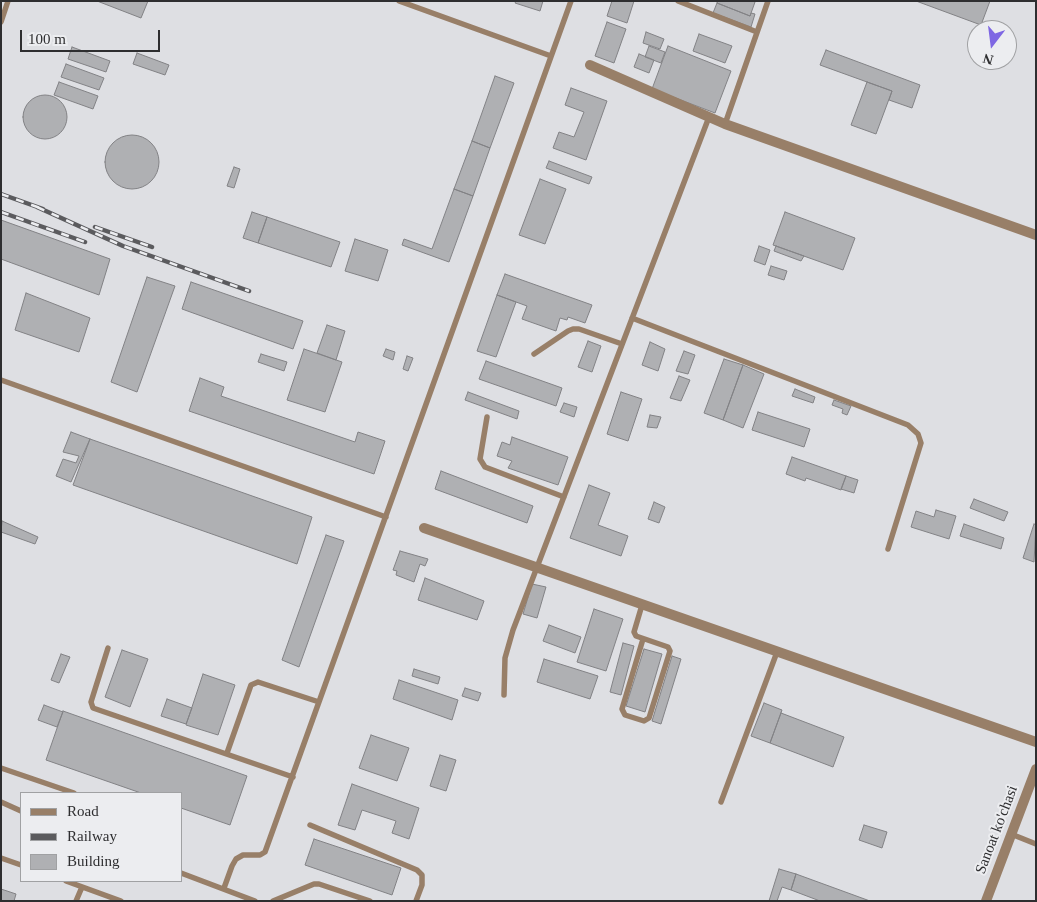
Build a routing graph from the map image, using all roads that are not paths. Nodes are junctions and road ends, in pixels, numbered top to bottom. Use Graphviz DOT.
graph roads {
  1 [pos="8,1"];
  2 [pos="399,1"];
  3 [pos="571,1"];
  4 [pos="678,1"];
  5 [pos="768,1"];
  6 [pos="1,22"];
  7 [pos="757,32"];
  8 [pos="551,56"];
  9 [pos="590,66"];
  10 [pos="708,117"];
  11 [pos="725,124"];
  12 [pos="1036,235"];
  13 [pos="632,318"];
  14 [pos="622,344"];
  15 [pos="534,354"];
  16 [pos="1,380"];
  17 [pos="487,417"];
  18 [pos="564,497"];
  19 [pos="386,517"];
  20 [pos="424,528"];
  21 [pos="888,549"];
  22 [pos="536,569"];
  23 [pos="642,606"];
  24 [pos="643,639"];
  25 [pos="108,648"];
  26 [pos="776,652"];
  27 [pos="504,695"];
  28 [pos="319,702"];
  29 [pos="1036,742"];
  30 [pos="227,753"];
  31 [pos="1,768"];
  32 [pos="1036,769"];
  33 [pos="293,777"];
  34 [pos="71,792"];
  35 [pos="1,802"];
  36 [pos="721,802"];
  37 [pos="20,811"];
  38 [pos="310,825"];
  39 [pos="1011,834"];
  40 [pos="1036,844"];
  41 [pos="1,858"];
  42 [pos="20,865"];
  43 [pos="182,873"];
  44 [pos="69,882"];
  45 [pos="82,886"];
  46 [pos="224,888"];
  47 [pos="76,901"];
  48 [pos="121,901"];
  49 [pos="255,901"];
  50 [pos="273,901"];
  51 [pos="370,901"];
  52 [pos="416,901"];
  53 [pos="986,901"];
  1 -- 6 [label="lane"];
  2 -- 8 [label="lane"];
  3 -- 8 [label="lane"];
  4 -- 7 [label="lane"];
  5 -- 7 [label="lane"];
  7 -- 11 [label="lane"];
  8 -- 19 [label="lane"];
  9 -- 10 [label="street"];
  10 -- 11 [label="street"];
  10 -- 13 [label="lane"];
  11 -- 12 [label="street"];
  13 -- 14 [label="lane"];
  13 -- 21 [label="lane"];
  14 -- 15 [label="lane"];
  14 -- 18 [label="lane"];
  16 -- 19 [label="lane"];
  17 -- 18 [label="lane"];
  18 -- 22 [label="lane"];
  19 -- 28 [label="lane"];
  20 -- 22 [label="street"];
  22 -- 23 [label="street"];
  22 -- 27 [label="lane"];
  23 -- 24 [label="lane"];
  23 -- 26 [label="street"];
  24 -- 24 [label="lane"];
  25 -- 30 [label="lane"];
  26 -- 29 [label="street"];
  26 -- 36 [label="lane"];
  28 -- 30 [label="lane"];
  28 -- 33 [label="lane"];
  30 -- 33 [label="lane"];
  31 -- 34 [label="lane"];
  32 -- 39 [label="street, Sanoat ko'chasi"];
  33 -- 46 [label="lane"];
  35 -- 37 [label="lane"];
  38 -- 52 [label="lane"];
  39 -- 40 [label="lane"];
  39 -- 53 [label="street, Sanoat ko'chasi"];
  41 -- 42 [label="lane"];
  43 -- 46 [label="lane"];
  44 -- 45 [label="lane"];
  45 -- 47 [label="lane"];
  45 -- 48 [label="lane"];
  46 -- 49 [label="lane"];
  50 -- 51 [label="lane"];
}
